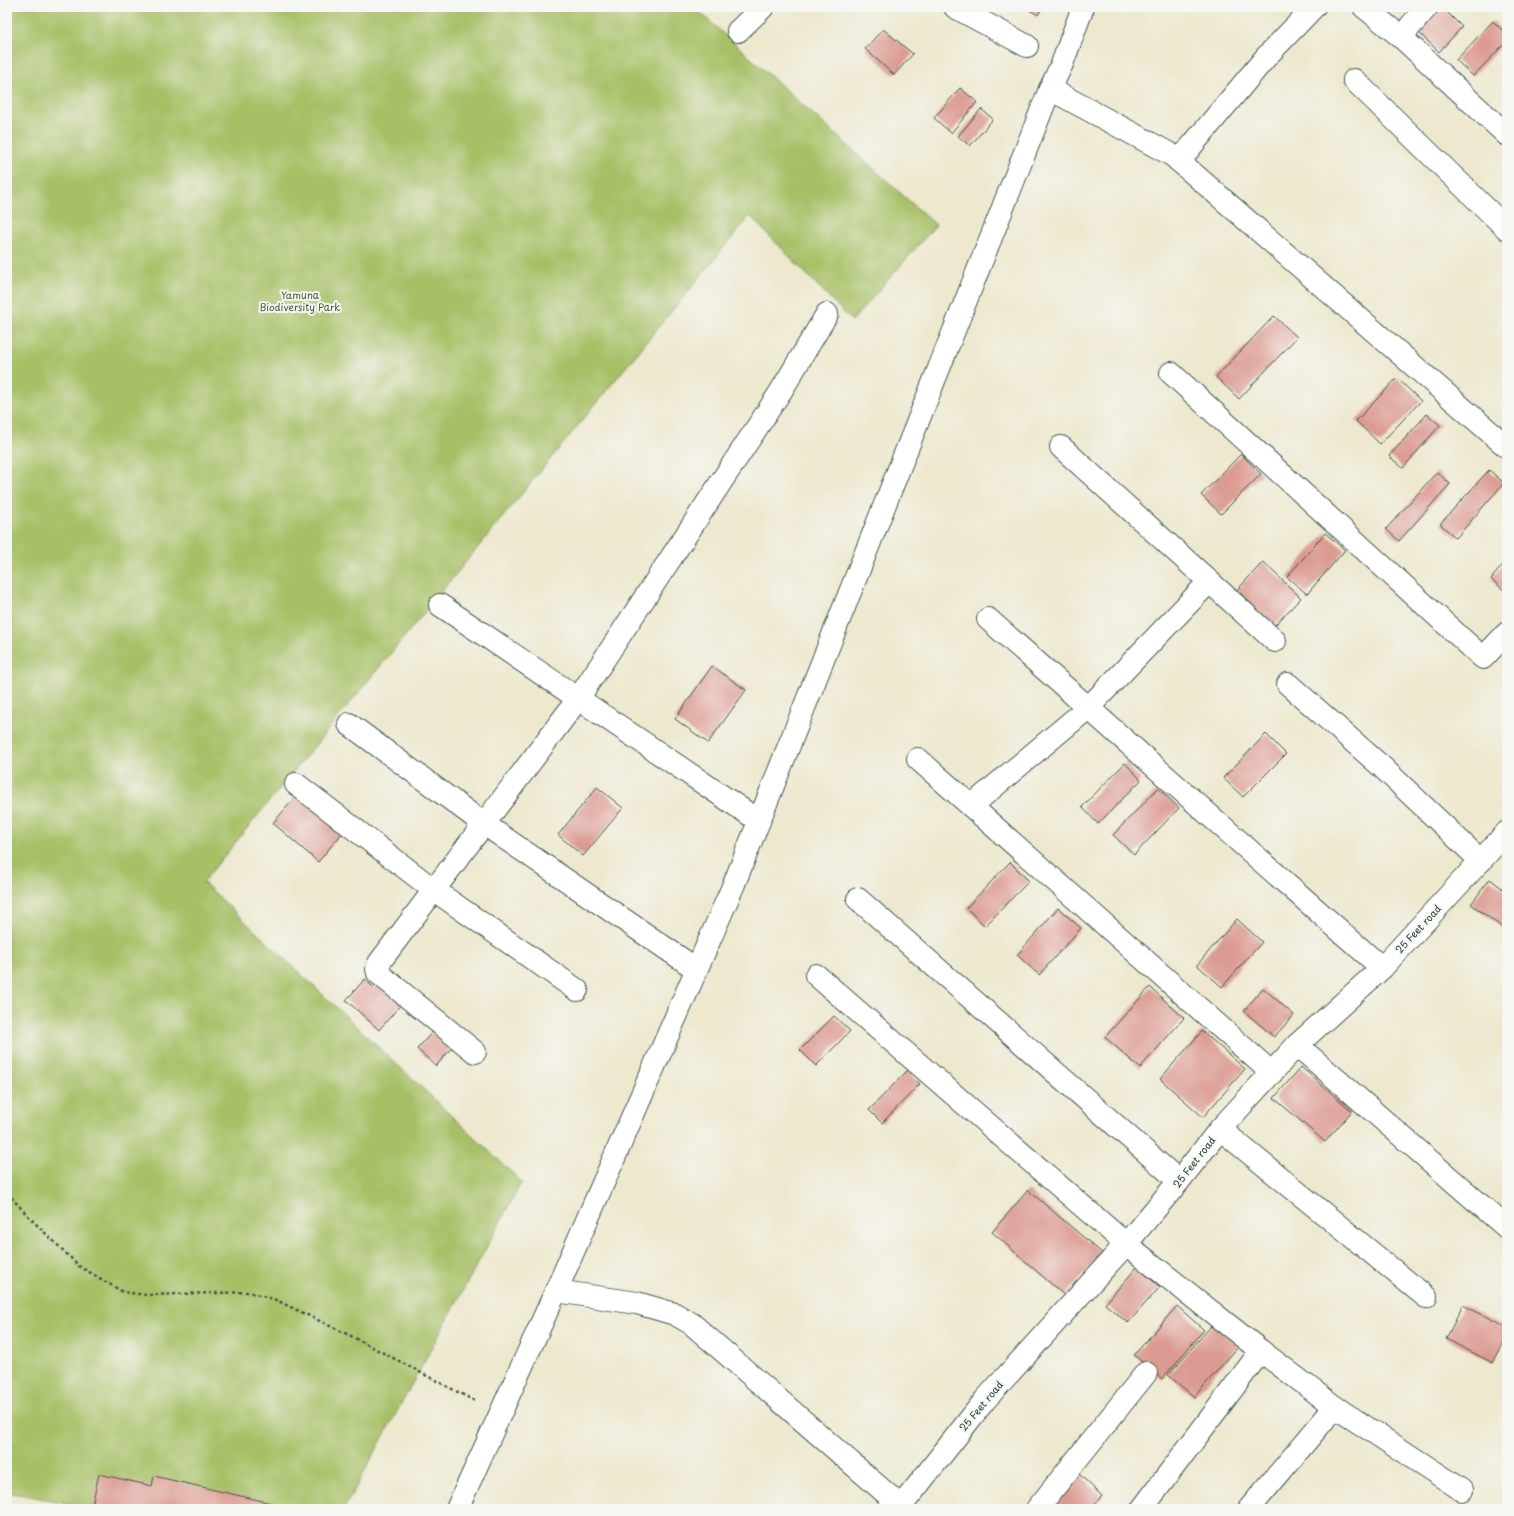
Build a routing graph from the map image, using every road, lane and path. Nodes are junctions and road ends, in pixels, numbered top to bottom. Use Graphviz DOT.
graph roads {
  1 [pos="763,7"];
  2 [pos="955,7"];
  3 [pos="1083,7"];
  4 [pos="1314,7"];
  5 [pos="1364,7"];
  6 [pos="1428,7"];
  7 [pos="738,31"];
  8 [pos="1401,37"];
  9 [pos="1027,46"];
  10 [pos="1354,80"];
  11 [pos="1050,90"];
  12 [pos="1507,135"];
  13 [pos="1169,154"];
  14 [pos="1507,229"];
  15 [pos="827,314"];
  16 [pos="1171,373"];
  17 [pos="1061,447"];
  18 [pos="1507,447"];
  19 [pos="1209,582"];
  20 [pos="440,605"];
  21 [pos="988,618"];
  22 [pos="1507,633"];
  23 [pos="1276,641"];
  24 [pos="1288,684"];
  25 [pos="578,699"];
  26 [pos="1089,707"];
  27 [pos="349,724"];
  28 [pos="918,759"];
  29 [pos="296,784"];
  30 [pos="971,806"];
  31 [pos="759,821"];
  32 [pos="484,824"];
  33 [pos="1507,832"];
  34 [pos="1481,861"];
  35 [pos="434,890"];
  36 [pos="858,899"];
  37 [pos="1382,968"];
  38 [pos="696,969"];
  39 [pos="816,975"];
  40 [pos="577,990"];
  41 [pos="1297,1045"];
  42 [pos="475,1052"];
  43 [pos="1272,1073"];
  44 [pos="1220,1129"];
  45 [pos="1179,1181"];
  46 [pos="7,1193"];
  47 [pos="1507,1228"];
  48 [pos="1126,1244"];
  49 [pos="556,1290"];
  50 [pos="1426,1297"];
  51 [pos="1261,1351"];
  52 [pos="1146,1373"];
  53 [pos="1335,1407"];
  54 [pos="499,1414"];
  55 [pos="1462,1490"];
  56 [pos="902,1508"];
  57 [pos="457,1509"];
  58 [pos="1037,1509"];
  59 [pos="1142,1509"];
  60 [pos="1249,1509"];
  1 -- 7 [label="street"];
  2 -- 9 [label="street"];
  3 -- 11 [label="street"];
  4 -- 13 [label="street"];
  5 -- 8 [label="street"];
  6 -- 8 [label="street"];
  8 -- 12 [label="street"];
  10 -- 14 [label="street"];
  11 -- 13 [label="street"];
  11 -- 31 [label="street"];
  13 -- 18 [label="street"];
  15 -- 25 [label="street"];
  16 -- 22 [label="street"];
  17 -- 19 [label="street"];
  19 -- 23 [label="street"];
  19 -- 26 [label="street"];
  20 -- 25 [label="street"];
  21 -- 26 [label="street"];
  24 -- 34 [label="street"];
  25 -- 31 [label="street"];
  25 -- 32 [label="street"];
  26 -- 30 [label="street"];
  26 -- 37 [label="street"];
  27 -- 32 [label="street"];
  28 -- 30 [label="street"];
  29 -- 35 [label="street"];
  30 -- 43 [label="street"];
  31 -- 38 [label="street"];
  32 -- 35 [label="street"];
  32 -- 38 [label="street"];
  33 -- 34 [label="street, 25 Feet road"];
  34 -- 37 [label="street, 25 Feet road"];
  35 -- 40 [label="street"];
  35 -- 42 [label="street"];
  36 -- 45 [label="street"];
  37 -- 41 [label="street, 25 Feet road"];
  38 -- 49 [label="street"];
  39 -- 48 [label="street"];
  41 -- 43 [label="street, 25 Feet road"];
  41 -- 47 [label="street"];
  43 -- 44 [label="street, 25 Feet road"];
  44 -- 45 [label="street, 25 Feet road"];
  44 -- 50 [label="street"];
  45 -- 48 [label="street, 25 Feet road"];
  46 -- 54 [label="path"];
  48 -- 51 [label="street"];
  48 -- 56 [label="street, 25 Feet road"];
  49 -- 54 [label="street"];
  49 -- 56 [label="street"];
  51 -- 53 [label="street"];
  51 -- 59 [label="street"];
  52 -- 58 [label="street"];
  53 -- 55 [label="street"];
  53 -- 60 [label="street"];
  54 -- 57 [label="street"];
}
